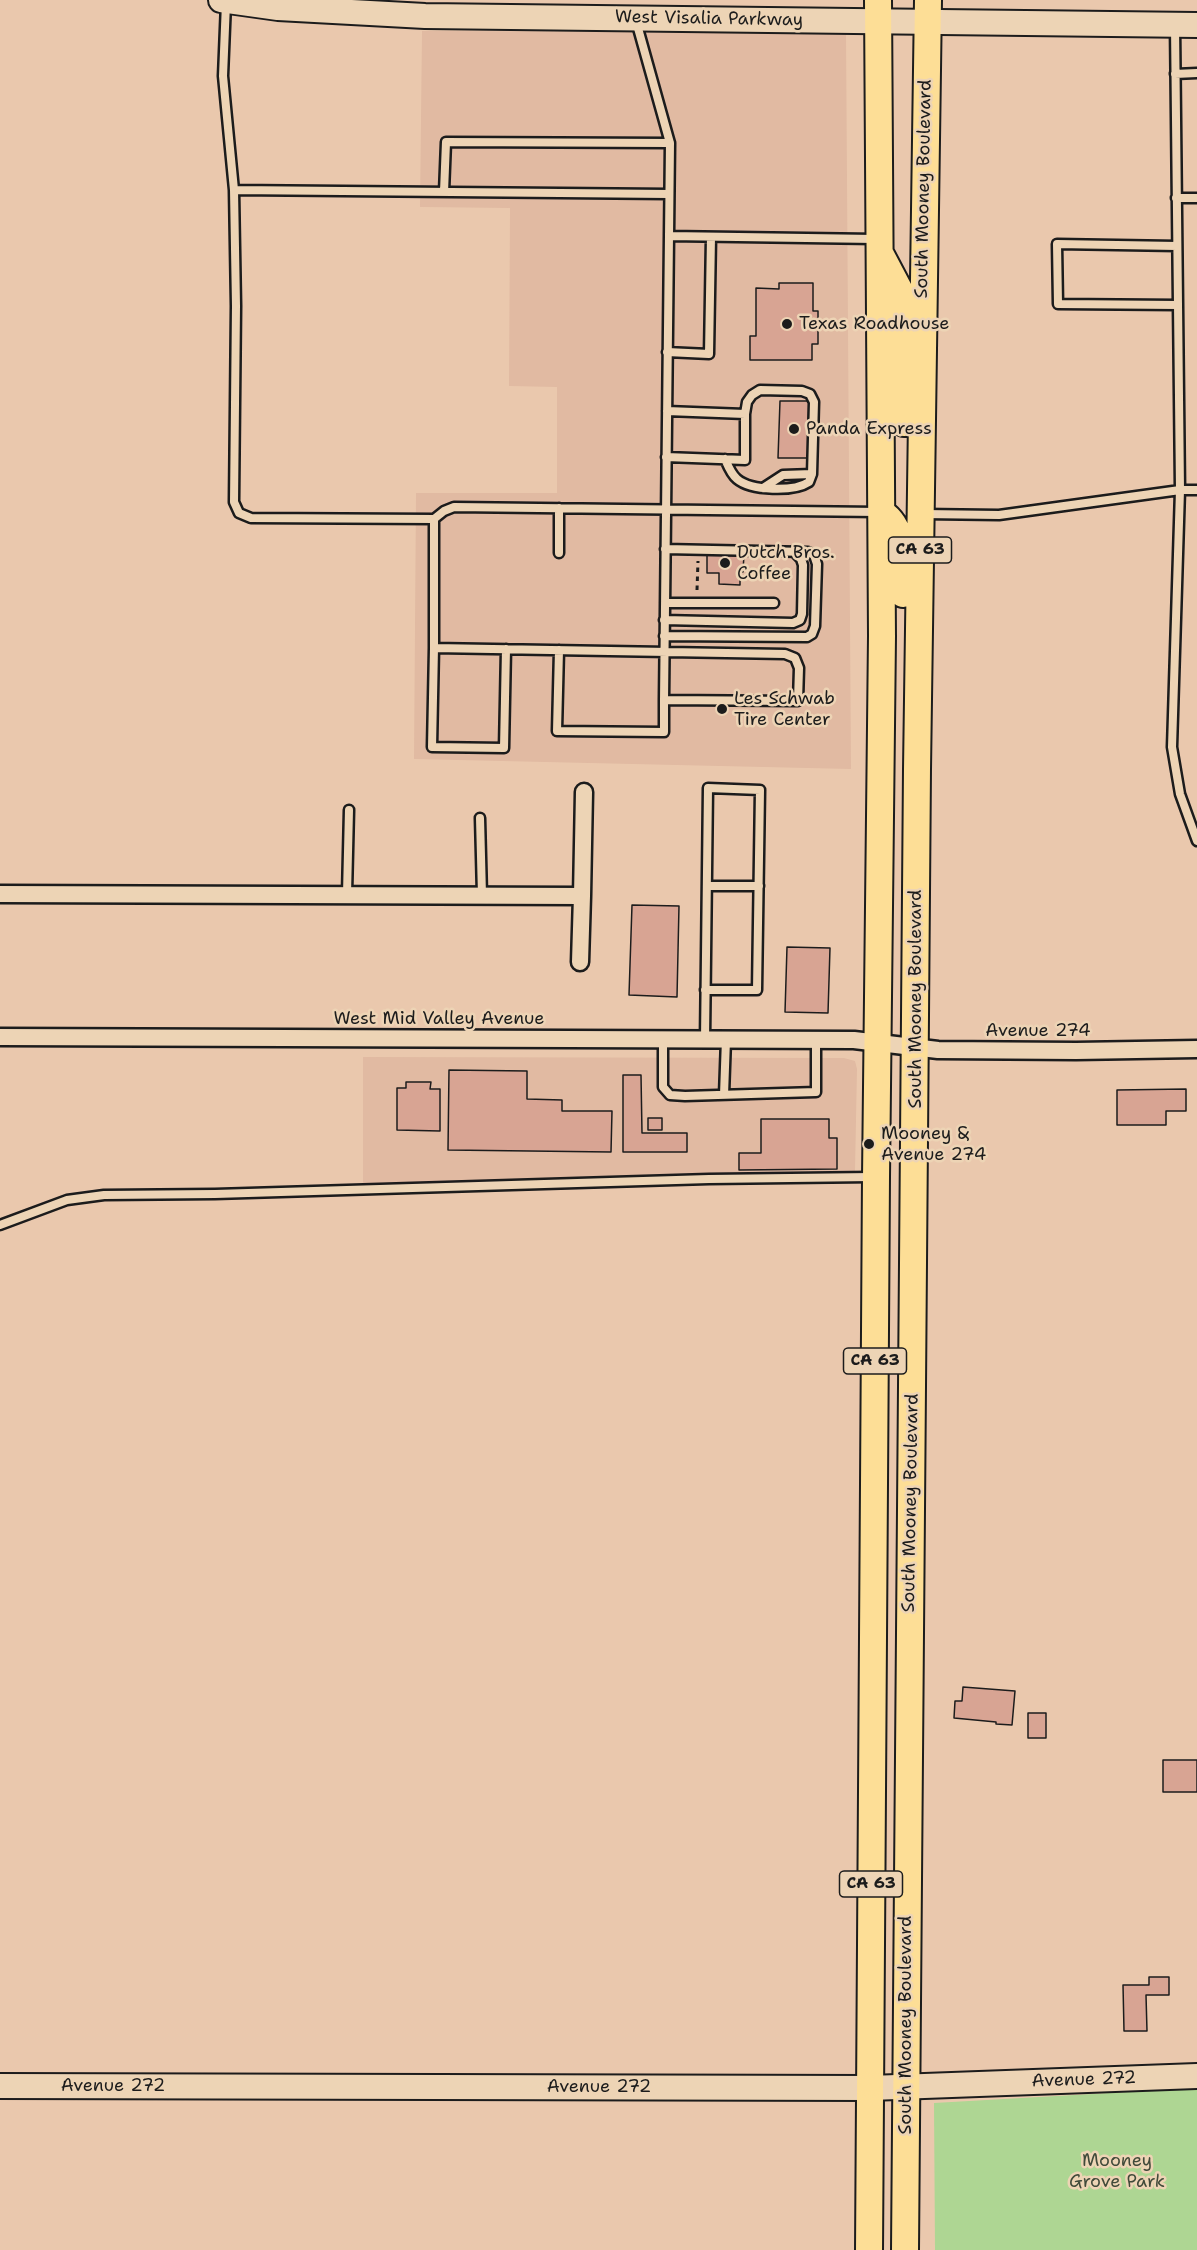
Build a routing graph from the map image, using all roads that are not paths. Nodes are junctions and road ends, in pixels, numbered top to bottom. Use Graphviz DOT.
graph roads {
  1 [pos="225,1"];
  2 [pos="878,10"];
  3 [pos="928,10"];
  4 [pos="636,18"];
  5 [pos="1186,25"];
  6 [pos="1197,73"];
  7 [pos="1175,74"];
  8 [pos="670,143"];
  9 [pos="234,190"];
  10 [pos="444,192"];
  11 [pos="669,194"];
  12 [pos="1176,198"];
  13 [pos="1197,198"];
  14 [pos="669,236"];
  15 [pos="711,237"];
  16 [pos="879,245"];
  17 [pos="1177,246"];
  18 [pos="1178,305"];
  19 [pos="667,352"];
  20 [pos="667,411"];
  21 [pos="746,414"];
  22 [pos="666,458"];
  23 [pos="725,459"];
  24 [pos="812,474"];
  25 [pos="763,488"];
  26 [pos="1180,490"];
  27 [pos="1197,490"];
  28 [pos="559,507"];
  29 [pos="665,508"];
  30 [pos="882,513"];
  31 [pos="920,514"];
  32 [pos="434,519"];
  33 [pos="665,549"];
  34 [pos="793,551"];
  35 [pos="559,553"];
  36 [pos="665,603"];
  37 [pos="774,603"];
  38 [pos="664,620"];
  39 [pos="664,636"];
  40 [pos="434,648"];
  41 [pos="506,649"];
  42 [pos="559,650"];
  43 [pos="664,652"];
  44 [pos="664,700"];
  45 [pos="917,770"];
  46 [pos="584,792"];
  47 [pos="349,810"];
  48 [pos="480,818"];
  49 [pos="1197,841"];
  50 [pos="707,886"];
  51 [pos="759,886"];
  52 [pos="0,894"];
  53 [pos="347,894"];
  54 [pos="482,895"];
  55 [pos="582,896"];
  56 [pos="580,962"];
  57 [pos="705,990"];
  58 [pos="0,1037"];
  59 [pos="663,1039"];
  60 [pos="705,1039"];
  61 [pos="726,1039"];
  62 [pos="816,1040"];
  63 [pos="878,1043"];
  64 [pos="915,1048"];
  65 [pos="1197,1049"];
  66 [pos="724,1095"];
  67 [pos="876,1178"];
  68 [pos="0,1225"];
  69 [pos="1197,2076"];
  70 [pos="0,2086"];
  71 [pos="905,2087"];
  72 [pos="870,2088"];
  73 [pos="868,2250"];
  74 [pos="905,2250"];
  1 -- 4 [label="street, West Visalia Parkway"];
  1 -- 9 [label="lane"];
  2 -- 3 [label="street, West Visalia Parkway"];
  2 -- 4 [label="street, West Visalia Parkway"];
  2 -- 16 [label="main road, South Mooney Boulevard / CA 63"];
  3 -- 5 [label="street, West Visalia Parkway"];
  3 -- 31 [label="main road, South Mooney Boulevard / CA 63"];
  4 -- 8 [label="lane"];
  5 -- 7 [label="lane"];
  6 -- 7 [label="lane"];
  7 -- 12 [label="lane"];
  8 -- 10 [label="lane"];
  8 -- 11 [label="lane"];
  9 -- 10 [label="lane"];
  9 -- 32 [label="lane"];
  10 -- 11 [label="lane"];
  11 -- 14 [label="lane"];
  12 -- 13 [label="lane"];
  12 -- 17 [label="lane"];
  14 -- 15 [label="lane"];
  14 -- 19 [label="lane"];
  15 -- 16 [label="lane"];
  15 -- 19 [label="lane"];
  16 -- 30 [label="main road, South Mooney Boulevard / CA 63"];
  16 -- 31 [label="main road"];
  17 -- 18 [label="lane"];
  17 -- 18 [label="lane"];
  18 -- 26 [label="lane"];
  19 -- 20 [label="lane"];
  20 -- 21 [label="lane"];
  20 -- 22 [label="lane"];
  21 -- 23 [label="lane"];
  21 -- 24 [label="lane"];
  22 -- 23 [label="lane"];
  22 -- 29 [label="lane"];
  23 -- 25 [label="lane"];
  24 -- 25 [label="lane"];
  24 -- 25 [label="lane"];
  26 -- 27 [label="lane"];
  26 -- 31 [label="lane"];
  26 -- 49 [label="lane"];
  28 -- 29 [label="lane"];
  28 -- 32 [label="lane"];
  28 -- 35 [label="lane"];
  29 -- 30 [label="lane"];
  29 -- 33 [label="lane"];
  30 -- 45 [label="main road"];
  30 -- 63 [label="main road, South Mooney Boulevard / CA 63"];
  31 -- 45 [label="main road, South Mooney Boulevard / CA 63"];
  32 -- 40 [label="lane"];
  33 -- 34 [label="lane"];
  33 -- 36 [label="lane"];
  34 -- 38 [label="lane"];
  34 -- 39 [label="lane"];
  36 -- 37 [label="lane"];
  36 -- 38 [label="lane"];
  38 -- 39 [label="lane"];
  39 -- 43 [label="lane"];
  40 -- 41 [label="lane"];
  40 -- 41 [label="lane"];
  41 -- 42 [label="lane"];
  42 -- 43 [label="lane"];
  42 -- 44 [label="lane"];
  43 -- 44 [label="lane"];
  43 -- 44 [label="lane"];
  45 -- 64 [label="main road, South Mooney Boulevard / CA 63"];
  46 -- 55 [label="street"];
  47 -- 53 [label="lane"];
  48 -- 54 [label="lane"];
  50 -- 51 [label="lane"];
  50 -- 51 [label="lane"];
  50 -- 57 [label="lane"];
  51 -- 57 [label="lane"];
  52 -- 53 [label="street"];
  53 -- 54 [label="street"];
  54 -- 55 [label="street"];
  55 -- 56 [label="street"];
  57 -- 60 [label="lane"];
  58 -- 59 [label="street, West Mid Valley Avenue"];
  59 -- 60 [label="street, West Mid Valley Avenue"];
  59 -- 66 [label="lane"];
  60 -- 61 [label="street, West Mid Valley Avenue"];
  61 -- 62 [label="street, West Mid Valley Avenue"];
  61 -- 66 [label="lane"];
  62 -- 63 [label="street, West Mid Valley Avenue"];
  62 -- 66 [label="lane"];
  63 -- 64 [label="street, Avenue 274"];
  63 -- 67 [label="main road, South Mooney Boulevard / CA 63"];
  64 -- 65 [label="street, Avenue 274"];
  64 -- 71 [label="main road, South Mooney Boulevard / CA 63"];
  67 -- 68 [label="lane"];
  67 -- 72 [label="main road, South Mooney Boulevard / CA 63"];
  69 -- 71 [label="street, Avenue 272"];
  70 -- 72 [label="street, Avenue 272"];
  71 -- 72 [label="street, Avenue 272"];
  71 -- 74 [label="main road, South Mooney Boulevard / CA 63"];
  72 -- 73 [label="main road, South Mooney Boulevard / CA 63"];
}
